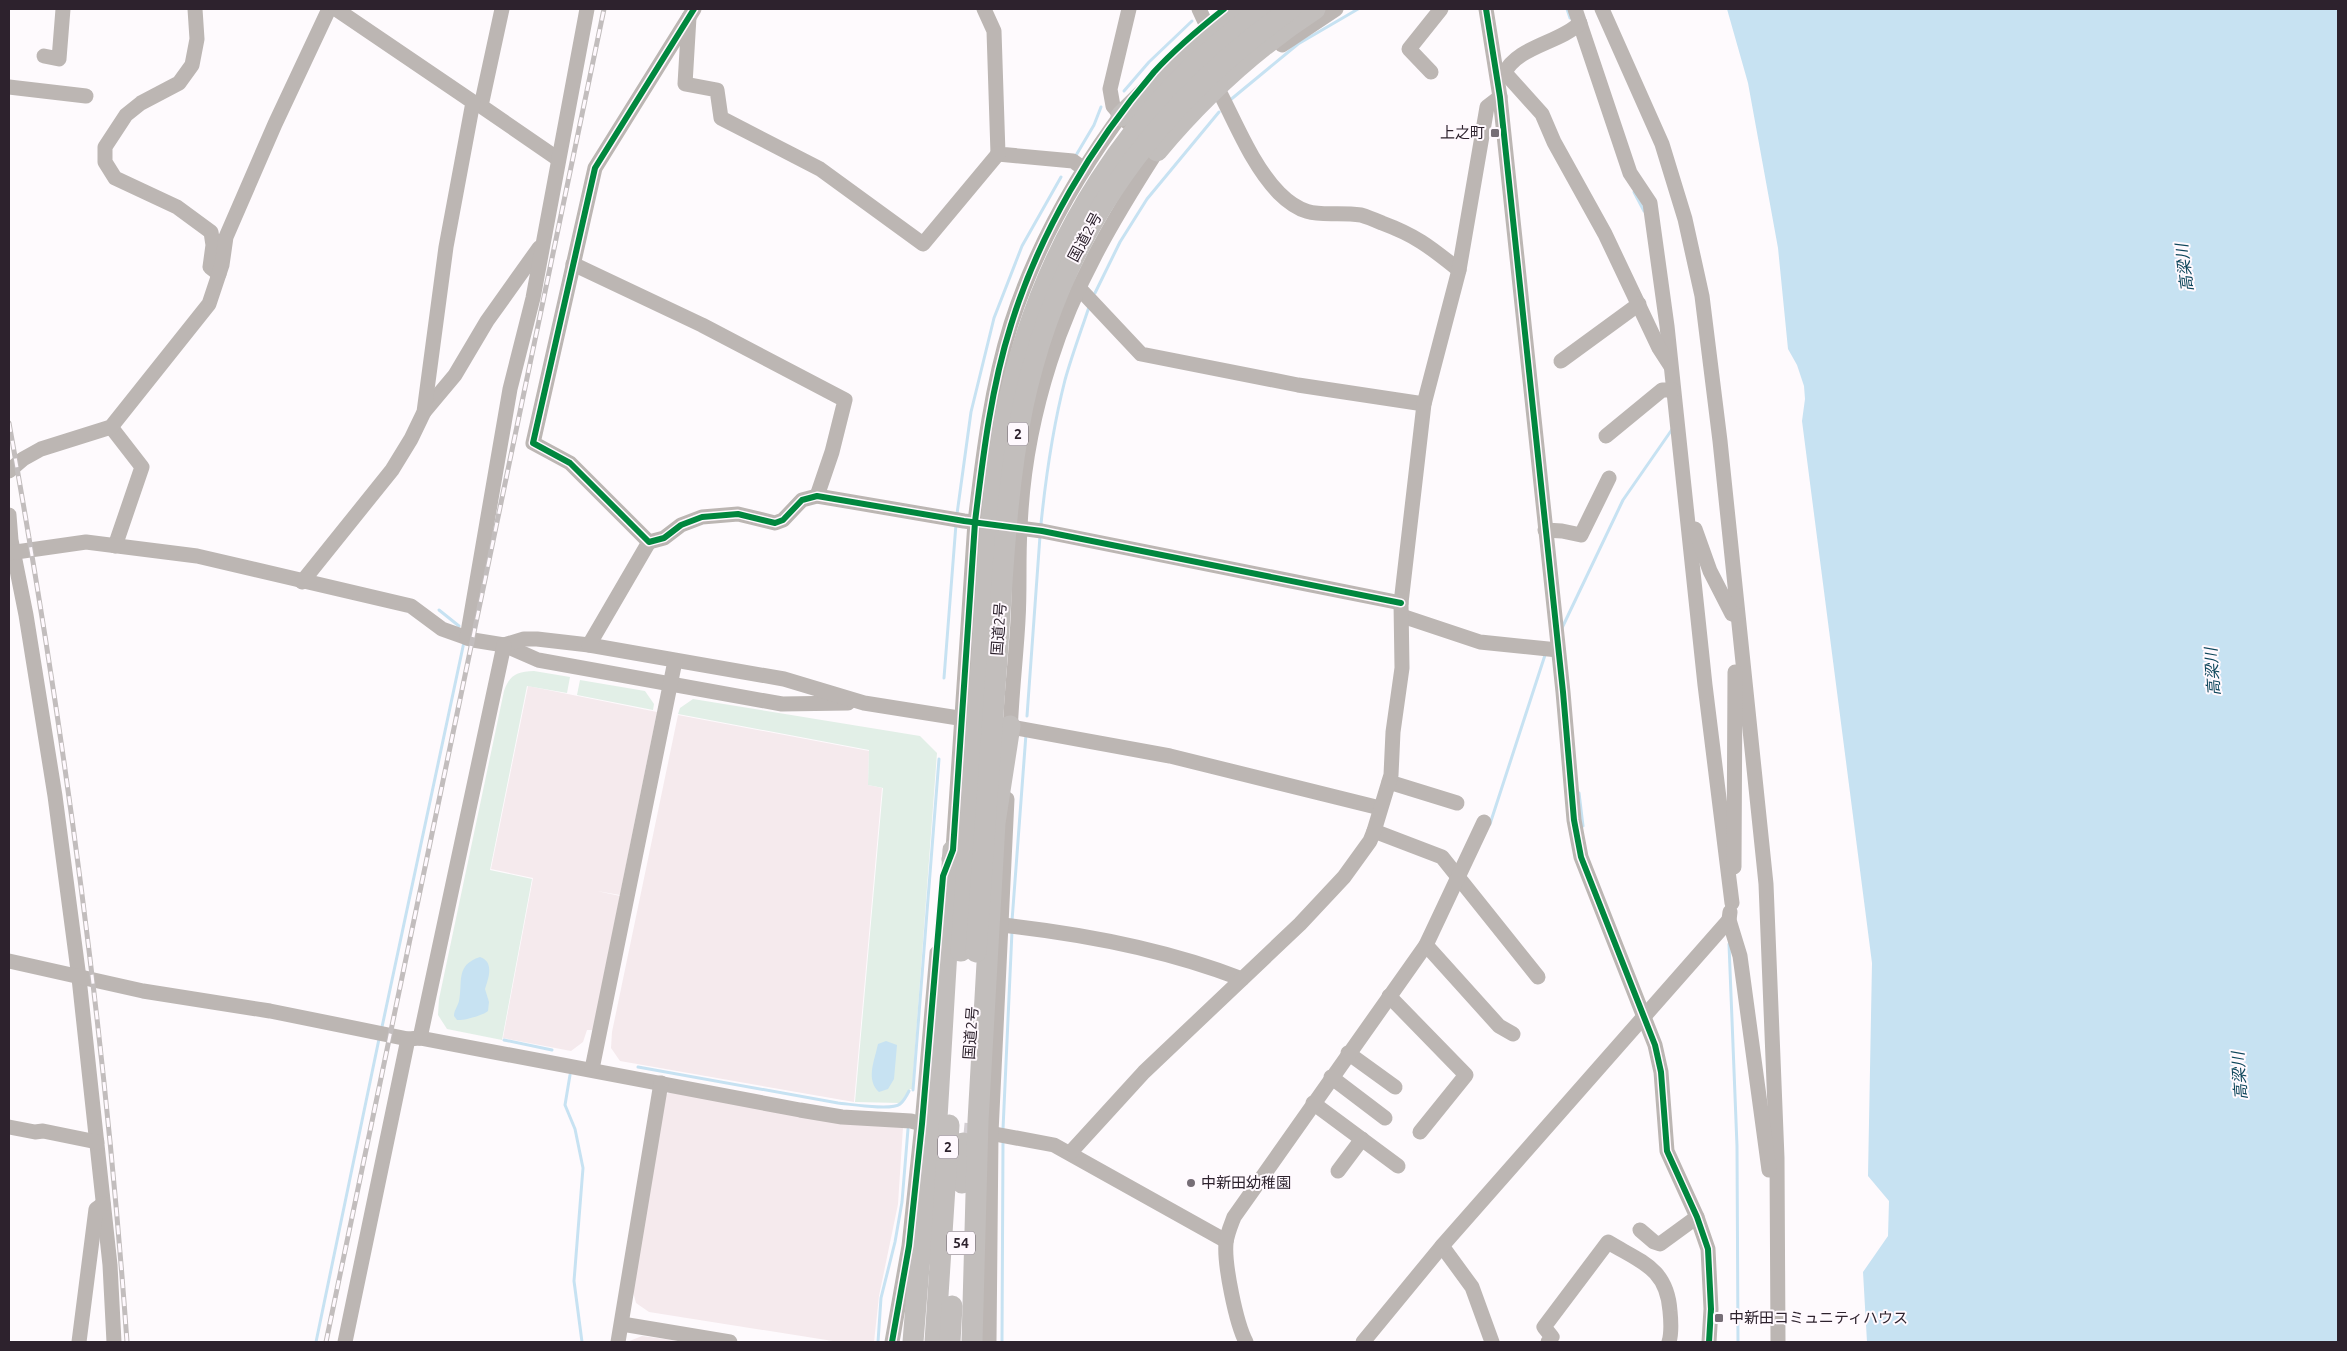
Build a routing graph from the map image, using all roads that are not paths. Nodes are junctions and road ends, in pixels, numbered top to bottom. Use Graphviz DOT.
graph roads {
  1 [pos="63,9"];
  2 [pos="195,9"];
  3 [pos="330,9"];
  4 [pos="336,9"];
  5 [pos="502,9"];
  6 [pos="587,9"];
  7 [pos="984,9"];
  8 [pos="1129,9"];
  9 [pos="1200,9"];
  10 [pos="1224,9"];
  11 [pos="1240,9"];
  12 [pos="1263,9"];
  13 [pos="1291,9"];
  14 [pos="1315,9"];
  15 [pos="1336,9"];
  16 [pos="1441,9"];
  17 [pos="1486,9"];
  18 [pos="1602,9"];
  19 [pos="692,12"];
  20 [pos="1577,16"];
  21 [pos="1206,24"];
  22 [pos="44,56"];
  23 [pos="1430,72"];
  24 [pos="1501,73"];
  25 [pos="9,86"];
  26 [pos="1221,95"];
  27 [pos="86,96"];
  28 [pos="1500,97"];
  29 [pos="477,104"];
  30 [pos="1121,116"];
  31 [pos="1157,151"];
  32 [pos="998,154"];
  33 [pos="558,159"];
  34 [pos="1084,169"];
  35 [pos="1128,196"];
  36 [pos="542,244"];
  37 [pos="573,264"];
  38 [pos="1459,270"];
  39 [pos="219,274"];
  40 [pos="1078,287"];
  41 [pos="1639,304"];
  42 [pos="1561,361"];
  43 [pos="1672,368"];
  44 [pos="1671,390"];
  45 [pos="1424,404"];
  46 [pos="424,412"];
  47 [pos="111,427"];
  48 [pos="1606,436"];
  49 [pos="9,471"];
  50 [pos="1609,478"];
  51 [pos="817,496"];
  52 [pos="1686,508"];
  53 [pos="9,515"];
  54 [pos="975,522"];
  55 [pos="1020,528"];
  56 [pos="1545,530"];
  57 [pos="649,542"];
  58 [pos="115,546"];
  59 [pos="11,553"];
  60 [pos="302,582"];
  61 [pos="1402,610"];
  62 [pos="1736,615"];
  63 [pos="467,638"];
  64 [pos="504,645"];
  65 [pos="589,645"];
  66 [pos="1741,649"];
  67 [pos="1558,650"];
  68 [pos="675,661"];
  69 [pos="670,685"];
  70 [pos="864,703"];
  71 [pos="961,719"];
  72 [pos="1010,726"];
  73 [pos="1388,782"];
  74 [pos="1457,804"];
  75 [pos="1380,808"];
  76 [pos="1484,822"];
  77 [pos="1374,831"];
  78 [pos="953,850"];
  79 [pos="1461,879"];
  80 [pos="1732,903"];
  81 [pos="1729,920"];
  82 [pos="1002,925"];
  83 [pos="1429,948"];
  84 [pos="969,952"];
  85 [pos="9,961"];
  86 [pos="1538,977"];
  87 [pos="80,978"];
  88 [pos="1242,979"];
  89 [pos="1392,999"];
  90 [pos="1645,1016"];
  91 [pos="1512,1034"];
  92 [pos="414,1038"];
  93 [pos="1352,1055"];
  94 [pos="592,1069"];
  95 [pos="1335,1080"];
  96 [pos="661,1083"];
  97 [pos="1395,1087"];
  98 [pos="1316,1106"];
  99 [pos="1385,1118"];
  100 [pos="925,1125"];
  101 [pos="9,1127"];
  102 [pos="1420,1132"];
  103 [pos="988,1133"];
  104 [pos="1362,1139"];
  105 [pos="97,1142"];
  106 [pos="963,1143"];
  107 [pos="1070,1153"];
  108 [pos="1398,1166"];
  109 [pos="1338,1171"];
  110 [pos="1777,1185"];
  111 [pos="103,1204"];
  112 [pos="1697,1217"];
  113 [pos="1640,1230"];
  114 [pos="1226,1242"];
  115 [pos="1442,1246"];
  116 [pos="622,1324"];
  117 [pos="1554,1341"];
  118 [pos="79,1342"];
  119 [pos="114,1342"];
  120 [pos="345,1342"];
  121 [pos="618,1342"];
  122 [pos="730,1342"];
  123 [pos="892,1342"];
  124 [pos="913,1342"];
  125 [pos="935,1342"];
  126 [pos="950,1342"];
  127 [pos="960,1342"];
  128 [pos="972,1342"];
  129 [pos="989,1342"];
  130 [pos="1246,1342"];
  131 [pos="1363,1342"];
  132 [pos="1492,1342"];
  133 [pos="1669,1342"];
  134 [pos="1709,1342"];
  135 [pos="1778,1342"];
  1 -- 22 [label="street"];
  2 -- 39 [label="street"];
  3 -- 39 [label="street"];
  4 -- 29 [label="street"];
  5 -- 29 [label="street"];
  6 -- 33 [label="street"];
  7 -- 32 [label="street"];
  8 -- 30 [label="street"];
  9 -- 21 [label="street"];
  10 -- 21 [label="street"];
  11 -- 30 [label="highway"];
  12 -- 84 [label="highway, 国道2号 / 2, bridge"];
  13 -- 84 [label="highway, 国道2号 / 2, bridge"];
  14 -- 31 [label="highway"];
  15 -- 26 [label="street"];
  16 -- 23 [label="street"];
  17 -- 24 [label="street"];
  18 -- 62 [label="street"];
  19 -- 32 [label="street"];
  19 -- 37 [label="street"];
  20 -- 24 [label="street"];
  20 -- 43 [label="street"];
  21 -- 30 [label="street"];
  24 -- 28 [label="street"];
  24 -- 41 [label="street"];
  25 -- 27 [label="street"];
  26 -- 35 [label="street"];
  26 -- 38 [label="street"];
  28 -- 38 [label="street"];
  28 -- 56 [label="street"];
  29 -- 33 [label="street"];
  29 -- 46 [label="street"];
  30 -- 31 [label="street"];
  30 -- 34 [label="street"];
  31 -- 35 [label="street"];
  32 -- 34 [label="street"];
  33 -- 36 [label="street"];
  34 -- 54 [label="street"];
  35 -- 40 [label="street"];
  36 -- 46 [label="street"];
  36 -- 63 [label="street"];
  37 -- 51 [label="street"];
  37 -- 57 [label="street"];
  38 -- 45 [label="street"];
  39 -- 47 [label="street"];
  40 -- 45 [label="street"];
  40 -- 55 [label="street"];
  41 -- 42 [label="street"];
  41 -- 43 [label="street"];
  43 -- 44 [label="street"];
  44 -- 48 [label="street"];
  44 -- 52 [label="street"];
  45 -- 61 [label="street"];
  46 -- 60 [label="street"];
  47 -- 49 [label="street"];
  47 -- 58 [label="street"];
  50 -- 56 [label="street"];
  51 -- 54 [label="street"];
  51 -- 57 [label="street"];
  52 -- 62 [label="street"];
  52 -- 80 [label="street"];
  53 -- 59 [label="street"];
  54 -- 55 [label="street"];
  54 -- 71 [label="street"];
  55 -- 61 [label="street"];
  55 -- 72 [label="street"];
  56 -- 67 [label="street"];
  57 -- 65 [label="street"];
  58 -- 59 [label="street"];
  58 -- 60 [label="street"];
  59 -- 87 [label="street"];
  60 -- 63 [label="street"];
  61 -- 67 [label="street"];
  61 -- 73 [label="street"];
  62 -- 66 [label="street"];
  63 -- 64 [label="street"];
  64 -- 65 [label="street"];
  64 -- 69 [label="street"];
  64 -- 92 [label="street"];
  65 -- 68 [label="street"];
  66 -- 80 [label="street"];
  66 -- 110 [label="street"];
  67 -- 90 [label="street"];
  68 -- 69 [label="street"];
  68 -- 70 [label="street"];
  69 -- 70 [label="street"];
  69 -- 94 [label="street"];
  70 -- 71 [label="street"];
  71 -- 72 [label="street"];
  71 -- 78 [label="street"];
  72 -- 75 [label="street"];
  72 -- 82 [label="street"];
  72 -- 128 [label="highway"];
  73 -- 74 [label="street"];
  73 -- 75 [label="street"];
  75 -- 77 [label="street"];
  76 -- 79 [label="street"];
  77 -- 79 [label="street"];
  77 -- 88 [label="street"];
  78 -- 100 [label="street"];
  78 -- 124 [label="highway"];
  79 -- 83 [label="street"];
  79 -- 86 [label="street"];
  80 -- 81 [label="street"];
  81 -- 90 [label="street"];
  81 -- 110 [label="street"];
  82 -- 88 [label="street"];
  82 -- 103 [label="street"];
  83 -- 89 [label="street"];
  83 -- 91 [label="street"];
  84 -- 106 [label="highway, 国道2号 / 2"];
  84 -- 125 [label="highway, 国道2号 / 2"];
  85 -- 87 [label="street"];
  87 -- 92 [label="street"];
  87 -- 105 [label="street"];
  88 -- 107 [label="street"];
  89 -- 93 [label="street"];
  89 -- 102 [label="street"];
  90 -- 112 [label="street"];
  90 -- 115 [label="street"];
  92 -- 94 [label="street"];
  92 -- 120 [label="street"];
  93 -- 95 [label="street"];
  93 -- 97 [label="street"];
  94 -- 96 [label="street"];
  95 -- 98 [label="street"];
  95 -- 99 [label="street"];
  96 -- 100 [label="street"];
  96 -- 116 [label="street"];
  98 -- 104 [label="street"];
  98 -- 114 [label="street"];
  100 -- 123 [label="street"];
  101 -- 105 [label="street"];
  103 -- 107 [label="street"];
  103 -- 129 [label="street"];
  104 -- 108 [label="street"];
  104 -- 109 [label="street"];
  105 -- 111 [label="street"];
  106 -- 126 [label="highway, 国道2号 / 2"];
  106 -- 127 [label="highway, 54"];
  107 -- 114 [label="street"];
  110 -- 135 [label="street"];
  111 -- 118 [label="street"];
  111 -- 119 [label="street"];
  112 -- 113 [label="street"];
  112 -- 134 [label="street"];
  114 -- 130 [label="street"];
  115 -- 131 [label="street"];
  115 -- 132 [label="street"];
  116 -- 121 [label="street"];
  116 -- 122 [label="street"];
  117 -- 133 [label="street"];
}
